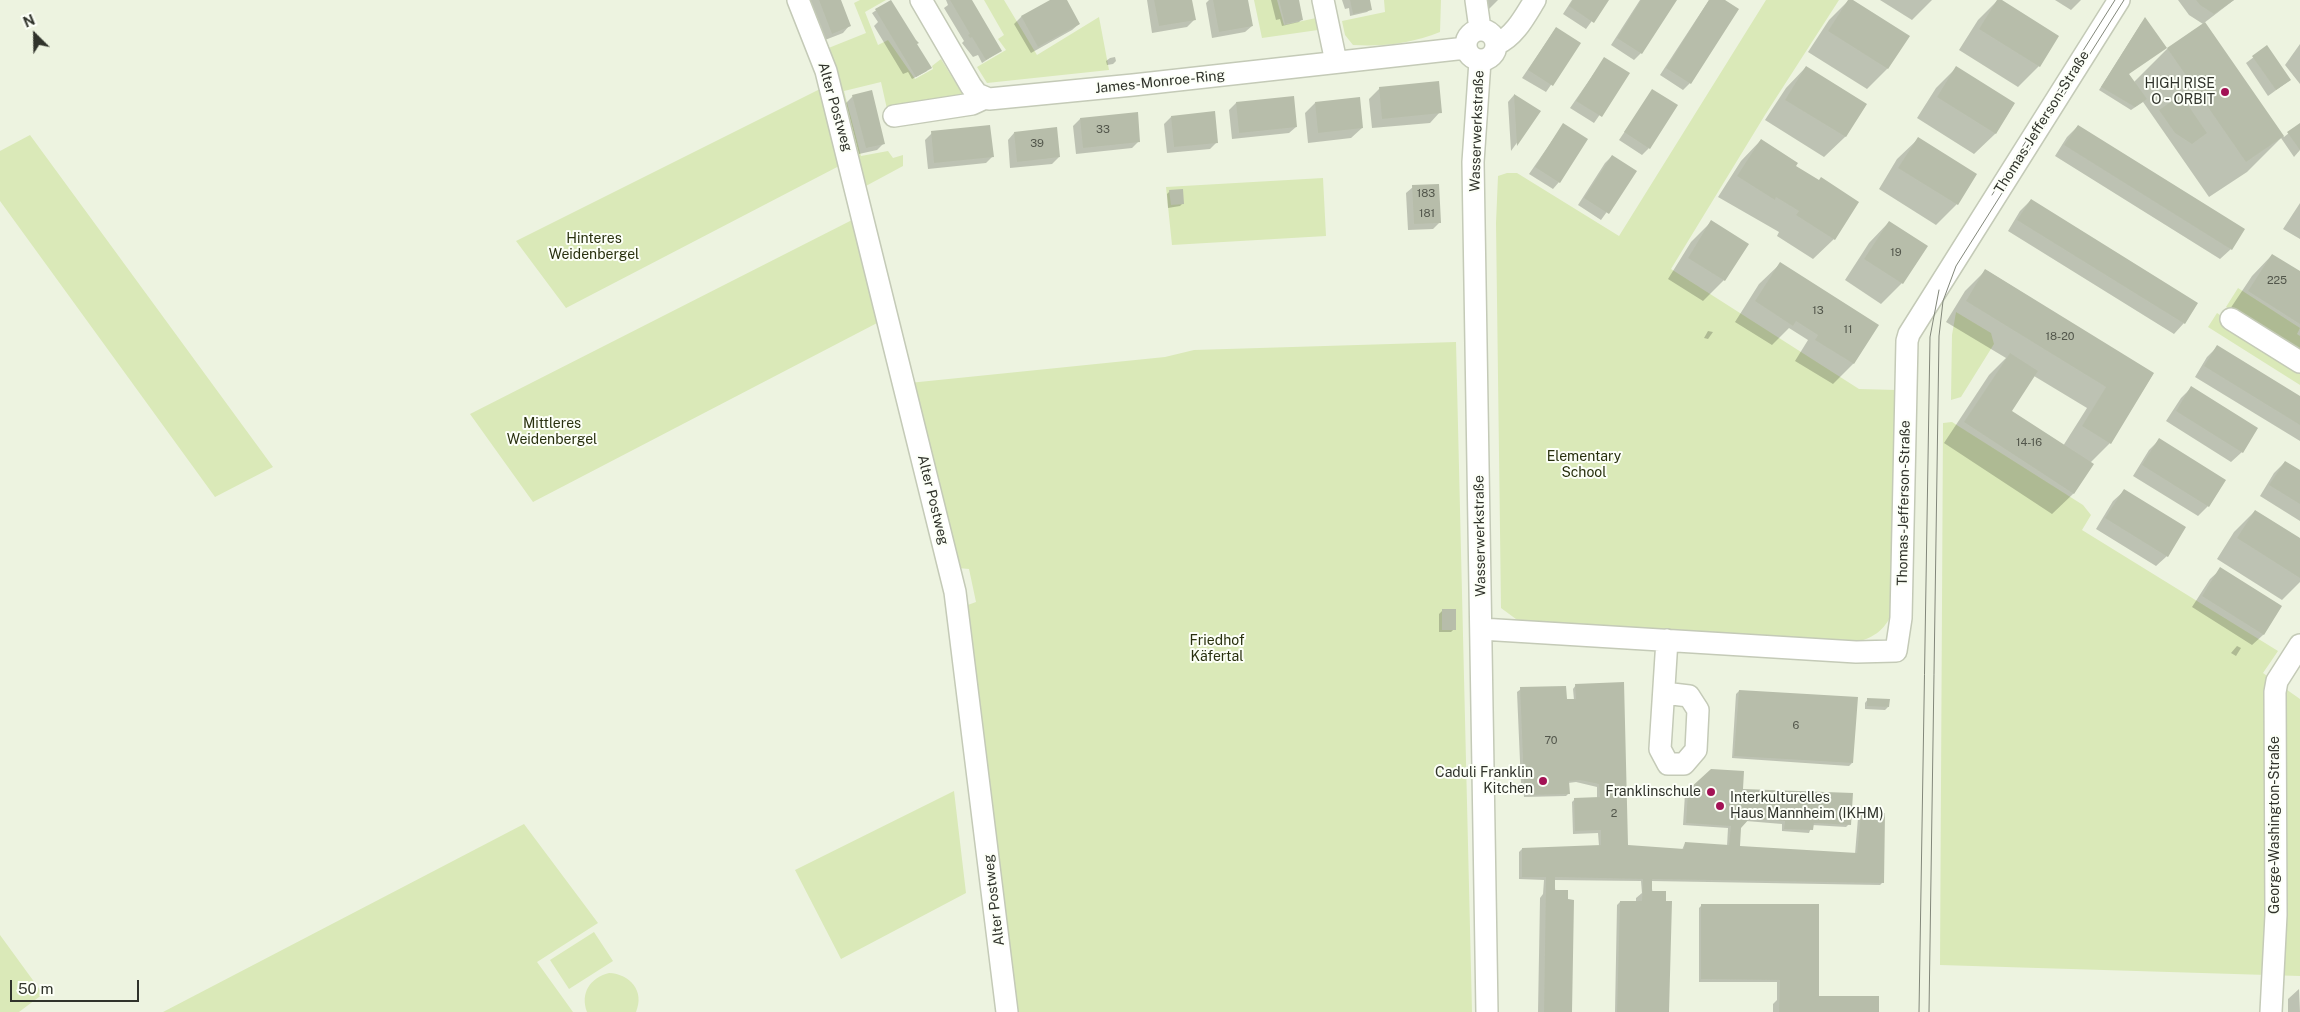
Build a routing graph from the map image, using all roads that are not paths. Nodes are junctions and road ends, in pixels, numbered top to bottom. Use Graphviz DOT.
graph roads {
  1 [pos="798,0"];
  2 [pos="921,0"];
  3 [pos="1323,0"];
  4 [pos="1476,0"];
  5 [pos="1535,0"];
  6 [pos="2119,0"];
  7 [pos="1480,29"];
  8 [pos="1497,44"];
  9 [pos="1473,54"];
  10 [pos="1336,62"];
  11 [pos="985,98"];
  12 [pos="894,116"];
  13 [pos="2230,319"];
  14 [pos="2300,362"];
  15 [pos="1481,629"];
  16 [pos="1667,640"];
  17 [pos="2300,645"];
  18 [pos="1664,694"];
  19 [pos="1007,1012"];
  20 [pos="1487,1012"];
  21 [pos="2271,1012"];
  1 -- 19 [label="street, Alter Postweg"];
  2 -- 11 [label="street"];
  3 -- 10 [label="street"];
  4 -- 7 [label="street"];
  5 -- 8 [label="street"];
  6 -- 16 [label="street, Thomas-Jefferson-Straße"];
  7 -- 8 [label="street"];
  7 -- 9 [label="street"];
  8 -- 9 [label="street"];
  9 -- 10 [label="street, James-Monroe-Ring"];
  9 -- 15 [label="street, Wasserwerkstraße"];
  10 -- 11 [label="street, James-Monroe-Ring"];
  11 -- 12 [label="street, James-Monroe-Ring"];
  13 -- 14 [label="street"];
  15 -- 16 [label="street, Thomas-Jefferson-Straße"];
  15 -- 20 [label="street, Wasserwerkstraße"];
  16 -- 18 [label="street"];
  17 -- 21 [label="street, George-Washington-Straße"];
}
